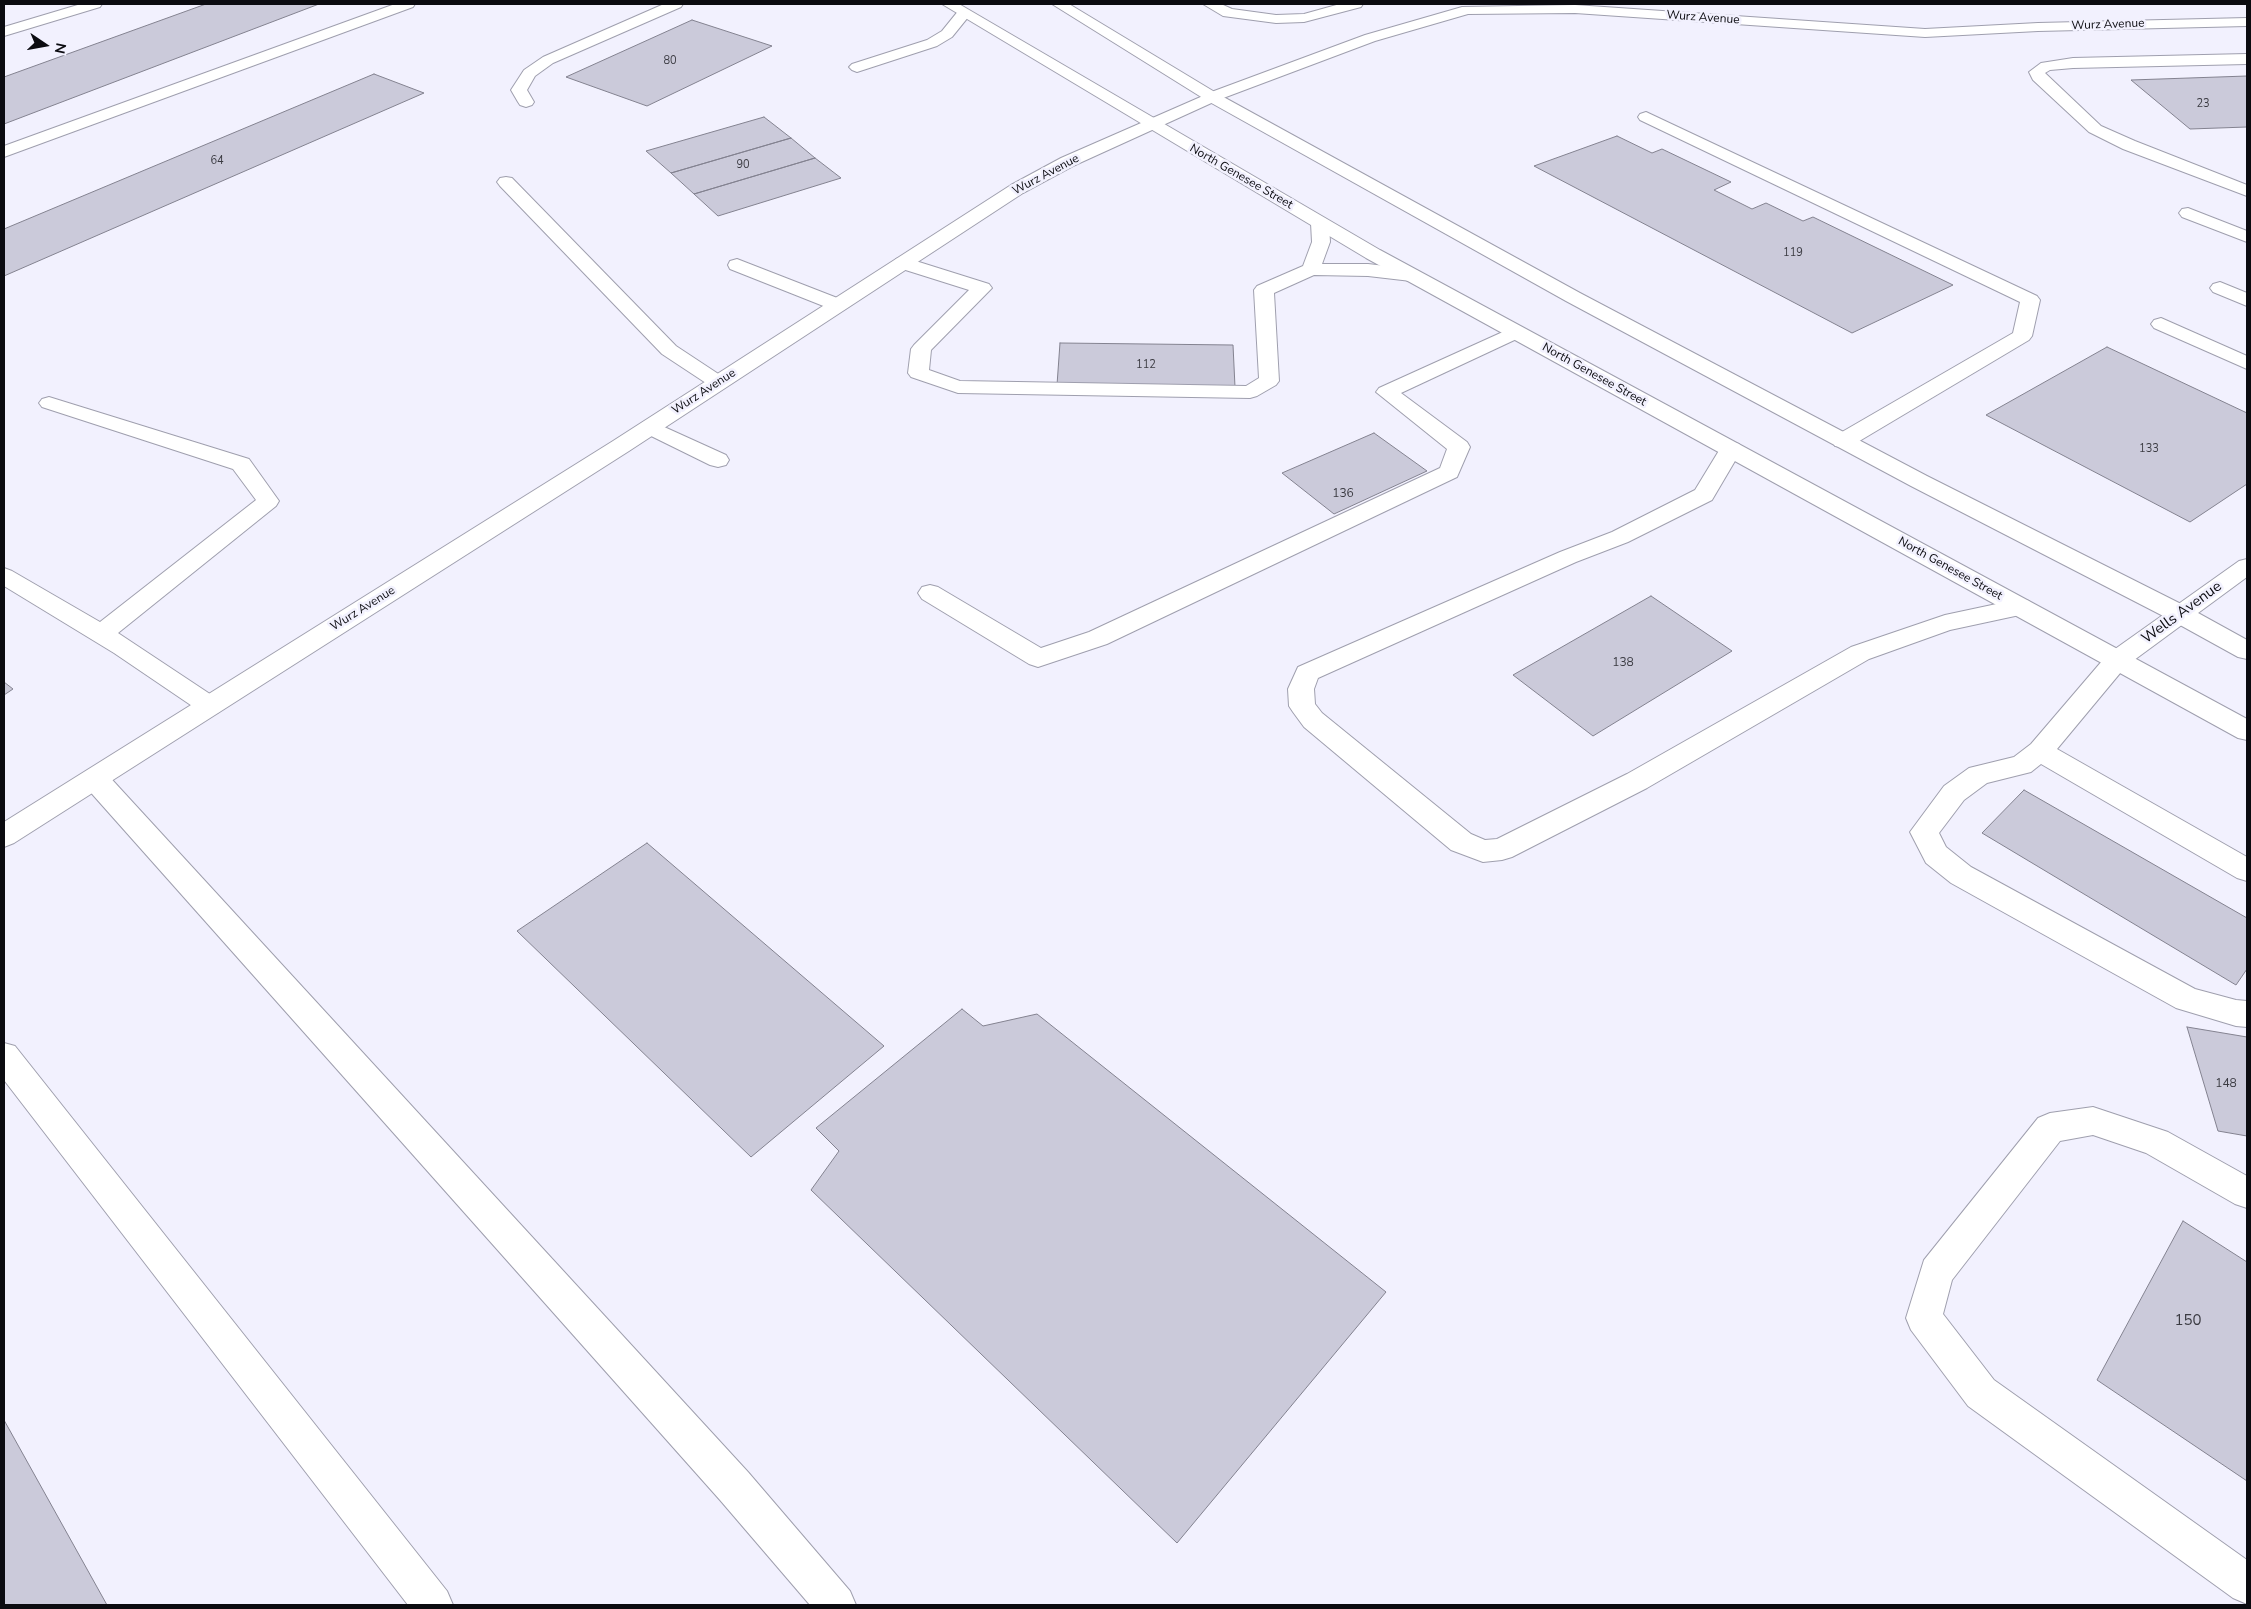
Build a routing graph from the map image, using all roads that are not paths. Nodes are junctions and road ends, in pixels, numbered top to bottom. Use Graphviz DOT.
graph roads {
  1 [pos="95,4"];
  2 [pos="408,4"];
  3 [pos="676,4"];
  4 [pos="949,4"];
  5 [pos="1059,4"];
  6 [pos="1210,4"];
  7 [pos="1247,4"];
  8 [pos="1316,4"];
  9 [pos="1356,4"];
  10 [pos="1463,7"];
  11 [pos="964,13"];
  12 [pos="2247,22"];
  13 [pos="4,32"];
  14 [pos="2247,59"];
  15 [pos="857,68"];
  16 [pos="1212,97"];
  17 [pos="526,102"];
  18 [pos="1646,117"];
  19 [pos="1151,124"];
  20 [pos="4,152"];
  21 [pos="2247,179"];
  22 [pos="2220,180"];
  23 [pos="506,182"];
  24 [pos="2247,191"];
  25 [pos="2188,214"];
  26 [pos="1320,223"];
  27 [pos="2247,237"];
  28 [pos="903,263"];
  29 [pos="737,265"];
  30 [pos="1311,269"];
  31 [pos="1412,275"];
  32 [pos="2220,288"];
  33 [pos="2247,300"];
  34 [pos="838,305"];
  35 [pos="2161,324"];
  36 [pos="1516,332"];
  37 [pos="2247,363"];
  38 [pos="719,383"];
  39 [pos="49,403"];
  40 [pos="651,427"];
  41 [pos="1843,441"];
  42 [pos="1730,449"];
  43 [pos="718,460"];
  44 [pos="2247,566"];
  45 [pos="4,576"];
  46 [pos="930,593"];
  47 [pos="2020,607"];
  48 [pos="2180,614"];
  49 [pos="101,634"];
  50 [pos="2247,651"];
  51 [pos="2117,660"];
  52 [pos="210,706"];
  53 [pos="2247,731"];
  54 [pos="2040,750"];
  55 [pos="95,779"];
  56 [pos="4,836"];
  57 [pos="2247,870"];
  58 [pos="2247,1014"];
  59 [pos="4,1056"];
  60 [pos="2247,1193"];
  61 [pos="2247,1584"];
  62 [pos="433,1605"];
  63 [pos="836,1605"];
  1 -- 13 [label="main road"];
  2 -- 20 [label="main road"];
  3 -- 17 [label="main road"];
  4 -- 11 [label="main road, North Genesee Street"];
  5 -- 16 [label="main road"];
  6 -- 9 [label="main road"];
  7 -- 8 [label="main road"];
  10 -- 12 [label="main road, Wurz Avenue"];
  10 -- 16 [label="main road, Wurz Avenue"];
  11 -- 15 [label="main road"];
  11 -- 19 [label="main road, North Genesee Street"];
  14 -- 22 [label="main road"];
  16 -- 19 [label="main road, Wurz Avenue"];
  16 -- 41 [label="main road"];
  18 -- 41 [label="main road"];
  19 -- 26 [label="main road, North Genesee Street"];
  19 -- 28 [label="main road, Wurz Avenue"];
  21 -- 22 [label="main road"];
  22 -- 24 [label="main road"];
  23 -- 38 [label="main road"];
  25 -- 27 [label="main road"];
  26 -- 30 [label="main road"];
  26 -- 31 [label="main road, North Genesee Street"];
  28 -- 30 [label="main road"];
  28 -- 34 [label="main road, Wurz Avenue"];
  29 -- 34 [label="main road"];
  30 -- 31 [label="main road"];
  31 -- 36 [label="main road, North Genesee Street"];
  32 -- 33 [label="main road"];
  34 -- 38 [label="main road, Wurz Avenue"];
  35 -- 37 [label="main road"];
  36 -- 42 [label="main road, North Genesee Street"];
  36 -- 46 [label="main road"];
  38 -- 40 [label="main road, Wurz Avenue"];
  39 -- 49 [label="main road"];
  40 -- 43 [label="main road"];
  40 -- 52 [label="main road, Wurz Avenue"];
  41 -- 48 [label="main road"];
  42 -- 47 [label="main road, North Genesee Street"];
  42 -- 47 [label="main road"];
  44 -- 48 [label="main road, Wells Avenue"];
  45 -- 49 [label="main road"];
  47 -- 51 [label="main road, North Genesee Street"];
  48 -- 50 [label="main road"];
  48 -- 51 [label="main road, Wells Avenue"];
  49 -- 52 [label="main road"];
  51 -- 53 [label="main road, North Genesee Street"];
  51 -- 54 [label="main road, Wells Avenue"];
  52 -- 55 [label="main road, Wurz Avenue"];
  54 -- 57 [label="main road"];
  54 -- 58 [label="main road, Wells Avenue"];
  55 -- 56 [label="main road, Wurz Avenue"];
  55 -- 63 [label="main road"];
  59 -- 62 [label="main road"];
  60 -- 61 [label="main road"];
}
